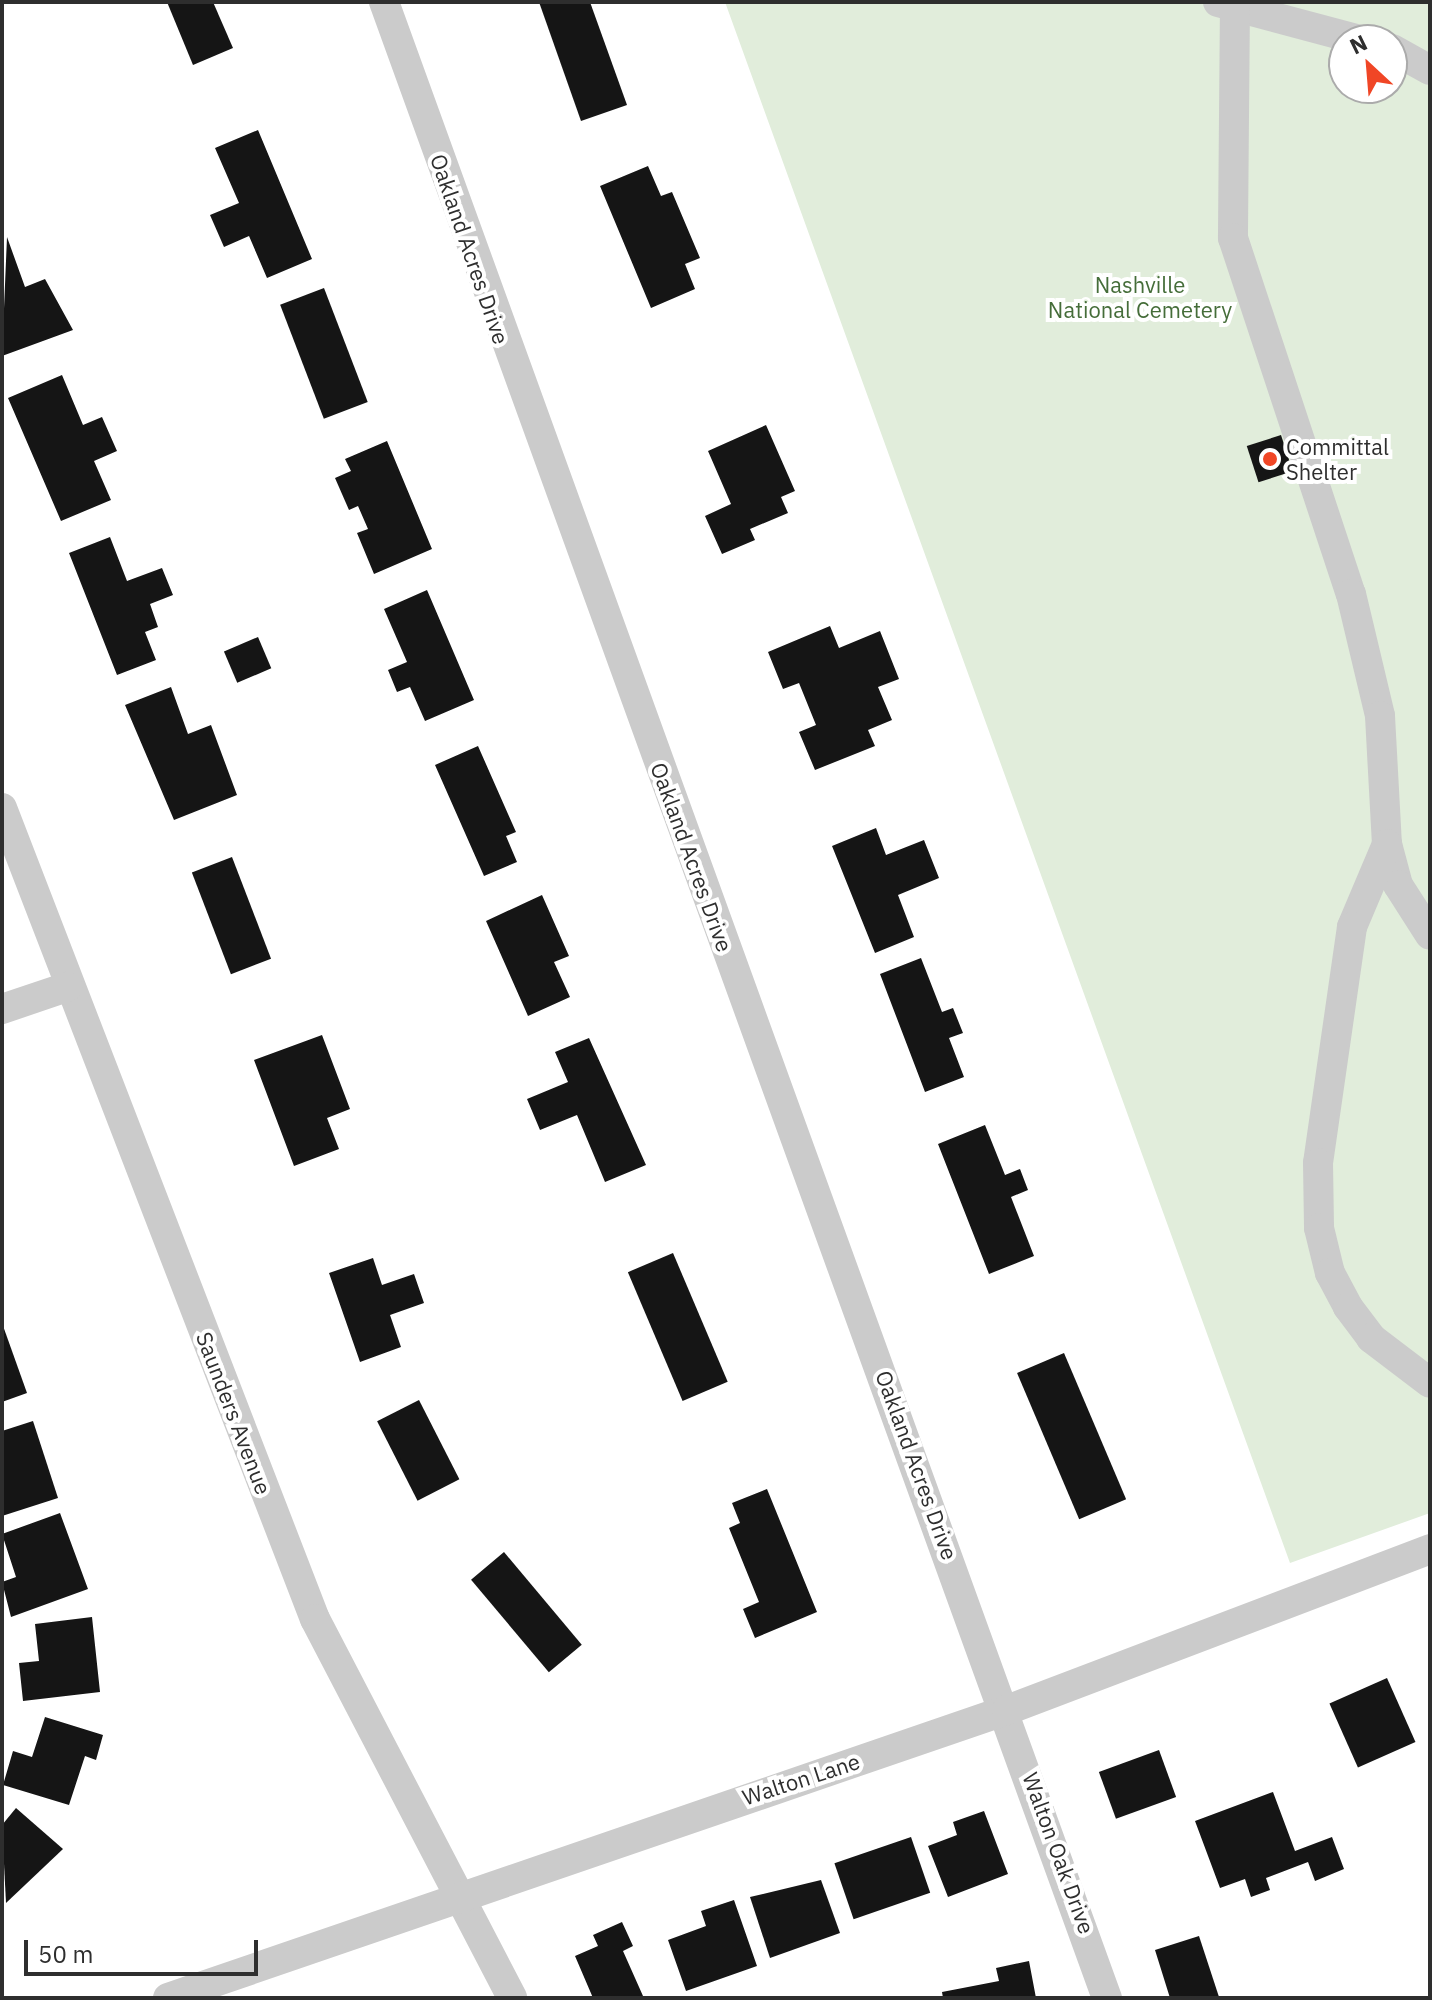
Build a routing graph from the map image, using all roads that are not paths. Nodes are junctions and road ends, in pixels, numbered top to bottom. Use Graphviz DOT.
graph roads {
  1 [pos="384,2"];
  2 [pos="1229,3"];
  3 [pos="1328,31"];
  4 [pos="1408,58"];
  5 [pos="1430,70"];
  6 [pos="2,808"];
  7 [pos="1387,844"];
  8 [pos="1430,935"];
  9 [pos="67,987"];
  10 [pos="2,1009"];
  11 [pos="1430,1383"];
  12 [pos="1430,1549"];
  13 [pos="1007,1710"];
  14 [pos="461,1892"];
  15 [pos="168,1998"];
  16 [pos="512,1998"];
  17 [pos="1107,1998"];
  1 -- 13 [label="street, Oakland Acres Drive"];
  2 -- 3 [label="street"];
  2 -- 7 [label="street"];
  4 -- 5 [label="street"];
  6 -- 9 [label="street, Saunders Avenue"];
  7 -- 8 [label="street"];
  7 -- 11 [label="street"];
  9 -- 10 [label="street"];
  9 -- 14 [label="street, Saunders Avenue"];
  12 -- 13 [label="street, Walton Lane"];
  13 -- 14 [label="street, Walton Lane"];
  13 -- 17 [label="street, Walton Oak Drive"];
  14 -- 15 [label="street, Walton Lane"];
  14 -- 16 [label="street, Saunders Avenue"];
}
